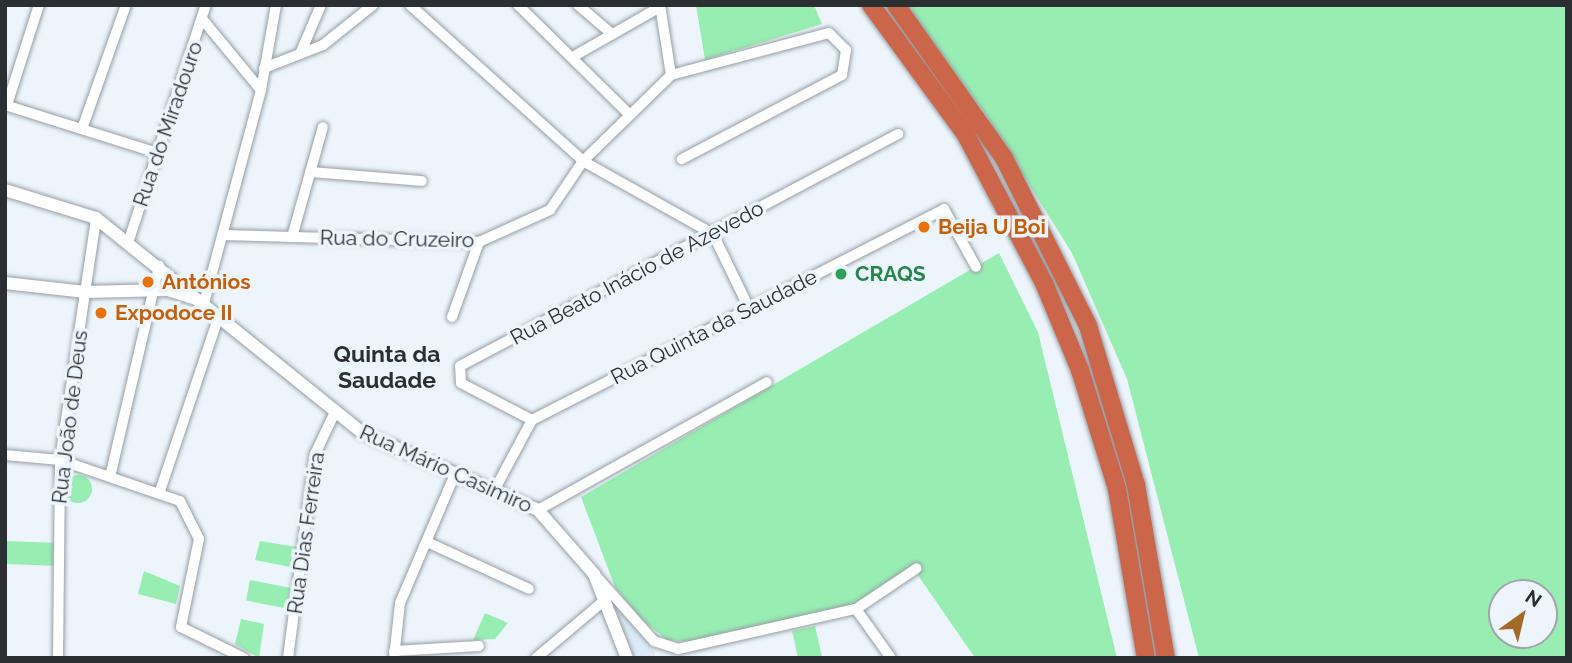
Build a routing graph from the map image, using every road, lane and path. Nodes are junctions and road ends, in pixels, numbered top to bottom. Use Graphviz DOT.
graph roads {
  1 [pos="39,5"];
  2 [pos="126,5"];
  3 [pos="206,5"];
  4 [pos="276,5"];
  5 [pos="321,5"];
  6 [pos="373,5"];
  7 [pos="410,5"];
  8 [pos="518,5"];
  9 [pos="578,5"];
  10 [pos="872,5"];
  11 [pos="896,5"];
  12 [pos="660,6"];
  13 [pos="203,20"];
  14 [pos="612,34"];
  15 [pos="300,54"];
  16 [pos="576,55"];
  17 [pos="264,68"];
  18 [pos="671,75"];
  19 [pos="261,90"];
  20 [pos="6,105"];
  21 [pos="629,114"];
  22 [pos="323,127"];
  23 [pos="82,129"];
  24 [pos="898,134"];
  25 [pos="156,153"];
  26 [pos="682,159"];
  27 [pos="583,161"];
  28 [pos="310,172"];
  29 [pos="422,181"];
  30 [pos="5,190"];
  31 [pos="96,218"];
  32 [pos="713,234"];
  33 [pos="223,235"];
  34 [pos="292,237"];
  35 [pos="479,242"];
  36 [pos="128,243"];
  37 [pos="159,266"];
  38 [pos="976,267"];
  39 [pos="5,283"];
  40 [pos="153,289"];
  41 [pos="85,292"];
  42 [pos="204,303"];
  43 [pos="749,308"];
  44 [pos="219,316"];
  45 [pos="452,317"];
  46 [pos="767,382"];
  47 [pos="335,412"];
  48 [pos="532,420"];
  49 [pos="5,455"];
  50 [pos="60,460"];
  51 [pos="456,472"];
  52 [pos="110,477"];
  53 [pos="495,489"];
  54 [pos="160,491"];
  55 [pos="538,510"];
  56 [pos="427,542"];
  57 [pos="917,568"];
  58 [pos="594,574"];
  59 [pos="529,589"];
  60 [pos="606,599"];
  61 [pos="856,609"];
  62 [pos="479,646"];
  63 [pos="700,653"];
  64 [pos="394,654"];
  65 [pos="58,658"];
  66 [pos="244,658"];
  67 [pos="289,658"];
  68 [pos="536,658"];
  69 [pos="627,658"];
  70 [pos="891,658"];
  71 [pos="1146,658"];
  72 [pos="1166,658"];
  1 -- 20 [label="street"];
  2 -- 23 [label="street"];
  3 -- 13 [label="street, Rua do Miradouro"];
  4 -- 17 [label="street"];
  5 -- 15 [label="street"];
  6 -- 15 [label="street"];
  7 -- 27 [label="street"];
  8 -- 16 [label="street"];
  9 -- 14 [label="street"];
  10 -- 71 [label="highway"];
  11 -- 72 [label="highway"];
  12 -- 14 [label="street"];
  12 -- 18 [label="street"];
  13 -- 19 [label="street"];
  13 -- 25 [label="street, Rua do Miradouro"];
  14 -- 16 [label="street"];
  15 -- 17 [label="street"];
  16 -- 21 [label="street"];
  17 -- 19 [label="street"];
  18 -- 21 [label="street, Rua do Cruzeiro"];
  18 -- 26 [label="street"];
  19 -- 33 [label="street"];
  20 -- 23 [label="street"];
  21 -- 27 [label="street, Rua do Cruzeiro"];
  22 -- 28 [label="street"];
  23 -- 25 [label="street"];
  24 -- 32 [label="street, Rua Beato Inácio de Azevedo"];
  25 -- 36 [label="street, Rua do Miradouro"];
  27 -- 32 [label="street"];
  27 -- 35 [label="street, Rua do Cruzeiro"];
  28 -- 29 [label="street"];
  28 -- 34 [label="street"];
  30 -- 31 [label="street, Rua Mário Casimiro"];
  31 -- 36 [label="street, Rua Mário Casimiro"];
  31 -- 41 [label="street, Rua João de Deus"];
  32 -- 43 [label="street"];
  32 -- 48 [label="street, Rua Beato Inácio de Azevedo"];
  33 -- 34 [label="street, Rua do Cruzeiro"];
  33 -- 42 [label="street"];
  34 -- 35 [label="street, Rua do Cruzeiro"];
  35 -- 45 [label="street"];
  36 -- 37 [label="street, Rua Mário Casimiro"];
  37 -- 40 [label="street"];
  37 -- 42 [label="street, Rua Mário Casimiro"];
  38 -- 43 [label="street, Rua Quinta da Saudade"];
  39 -- 41 [label="street"];
  40 -- 41 [label="street"];
  40 -- 42 [label="street"];
  40 -- 52 [label="street"];
  41 -- 50 [label="street, Rua João de Deus"];
  42 -- 44 [label="street, Rua Mário Casimiro"];
  43 -- 48 [label="street, Rua Quinta da Saudade"];
  44 -- 47 [label="street, Rua Mário Casimiro"];
  44 -- 54 [label="street"];
  46 -- 55 [label="street"];
  47 -- 51 [label="street, Rua Mário Casimiro"];
  47 -- 67 [label="street, Rua Dias Ferreira"];
  48 -- 53 [label="street"];
  49 -- 50 [label="street"];
  50 -- 52 [label="street"];
  50 -- 65 [label="street, Rua João de Deus"];
  51 -- 53 [label="street, Rua Mário Casimiro"];
  51 -- 56 [label="street"];
  52 -- 54 [label="street"];
  53 -- 55 [label="street, Rua Mário Casimiro"];
  54 -- 66 [label="street"];
  55 -- 58 [label="street, Rua Mário Casimiro"];
  56 -- 59 [label="street"];
  56 -- 64 [label="street"];
  57 -- 61 [label="street"];
  58 -- 60 [label="street, Rua Mário Casimiro"];
  58 -- 63 [label="street"];
  60 -- 68 [label="street"];
  60 -- 69 [label="street, Rua Mário Casimiro"];
  61 -- 63 [label="street"];
  61 -- 70 [label="street"];
  62 -- 64 [label="street"];
}
